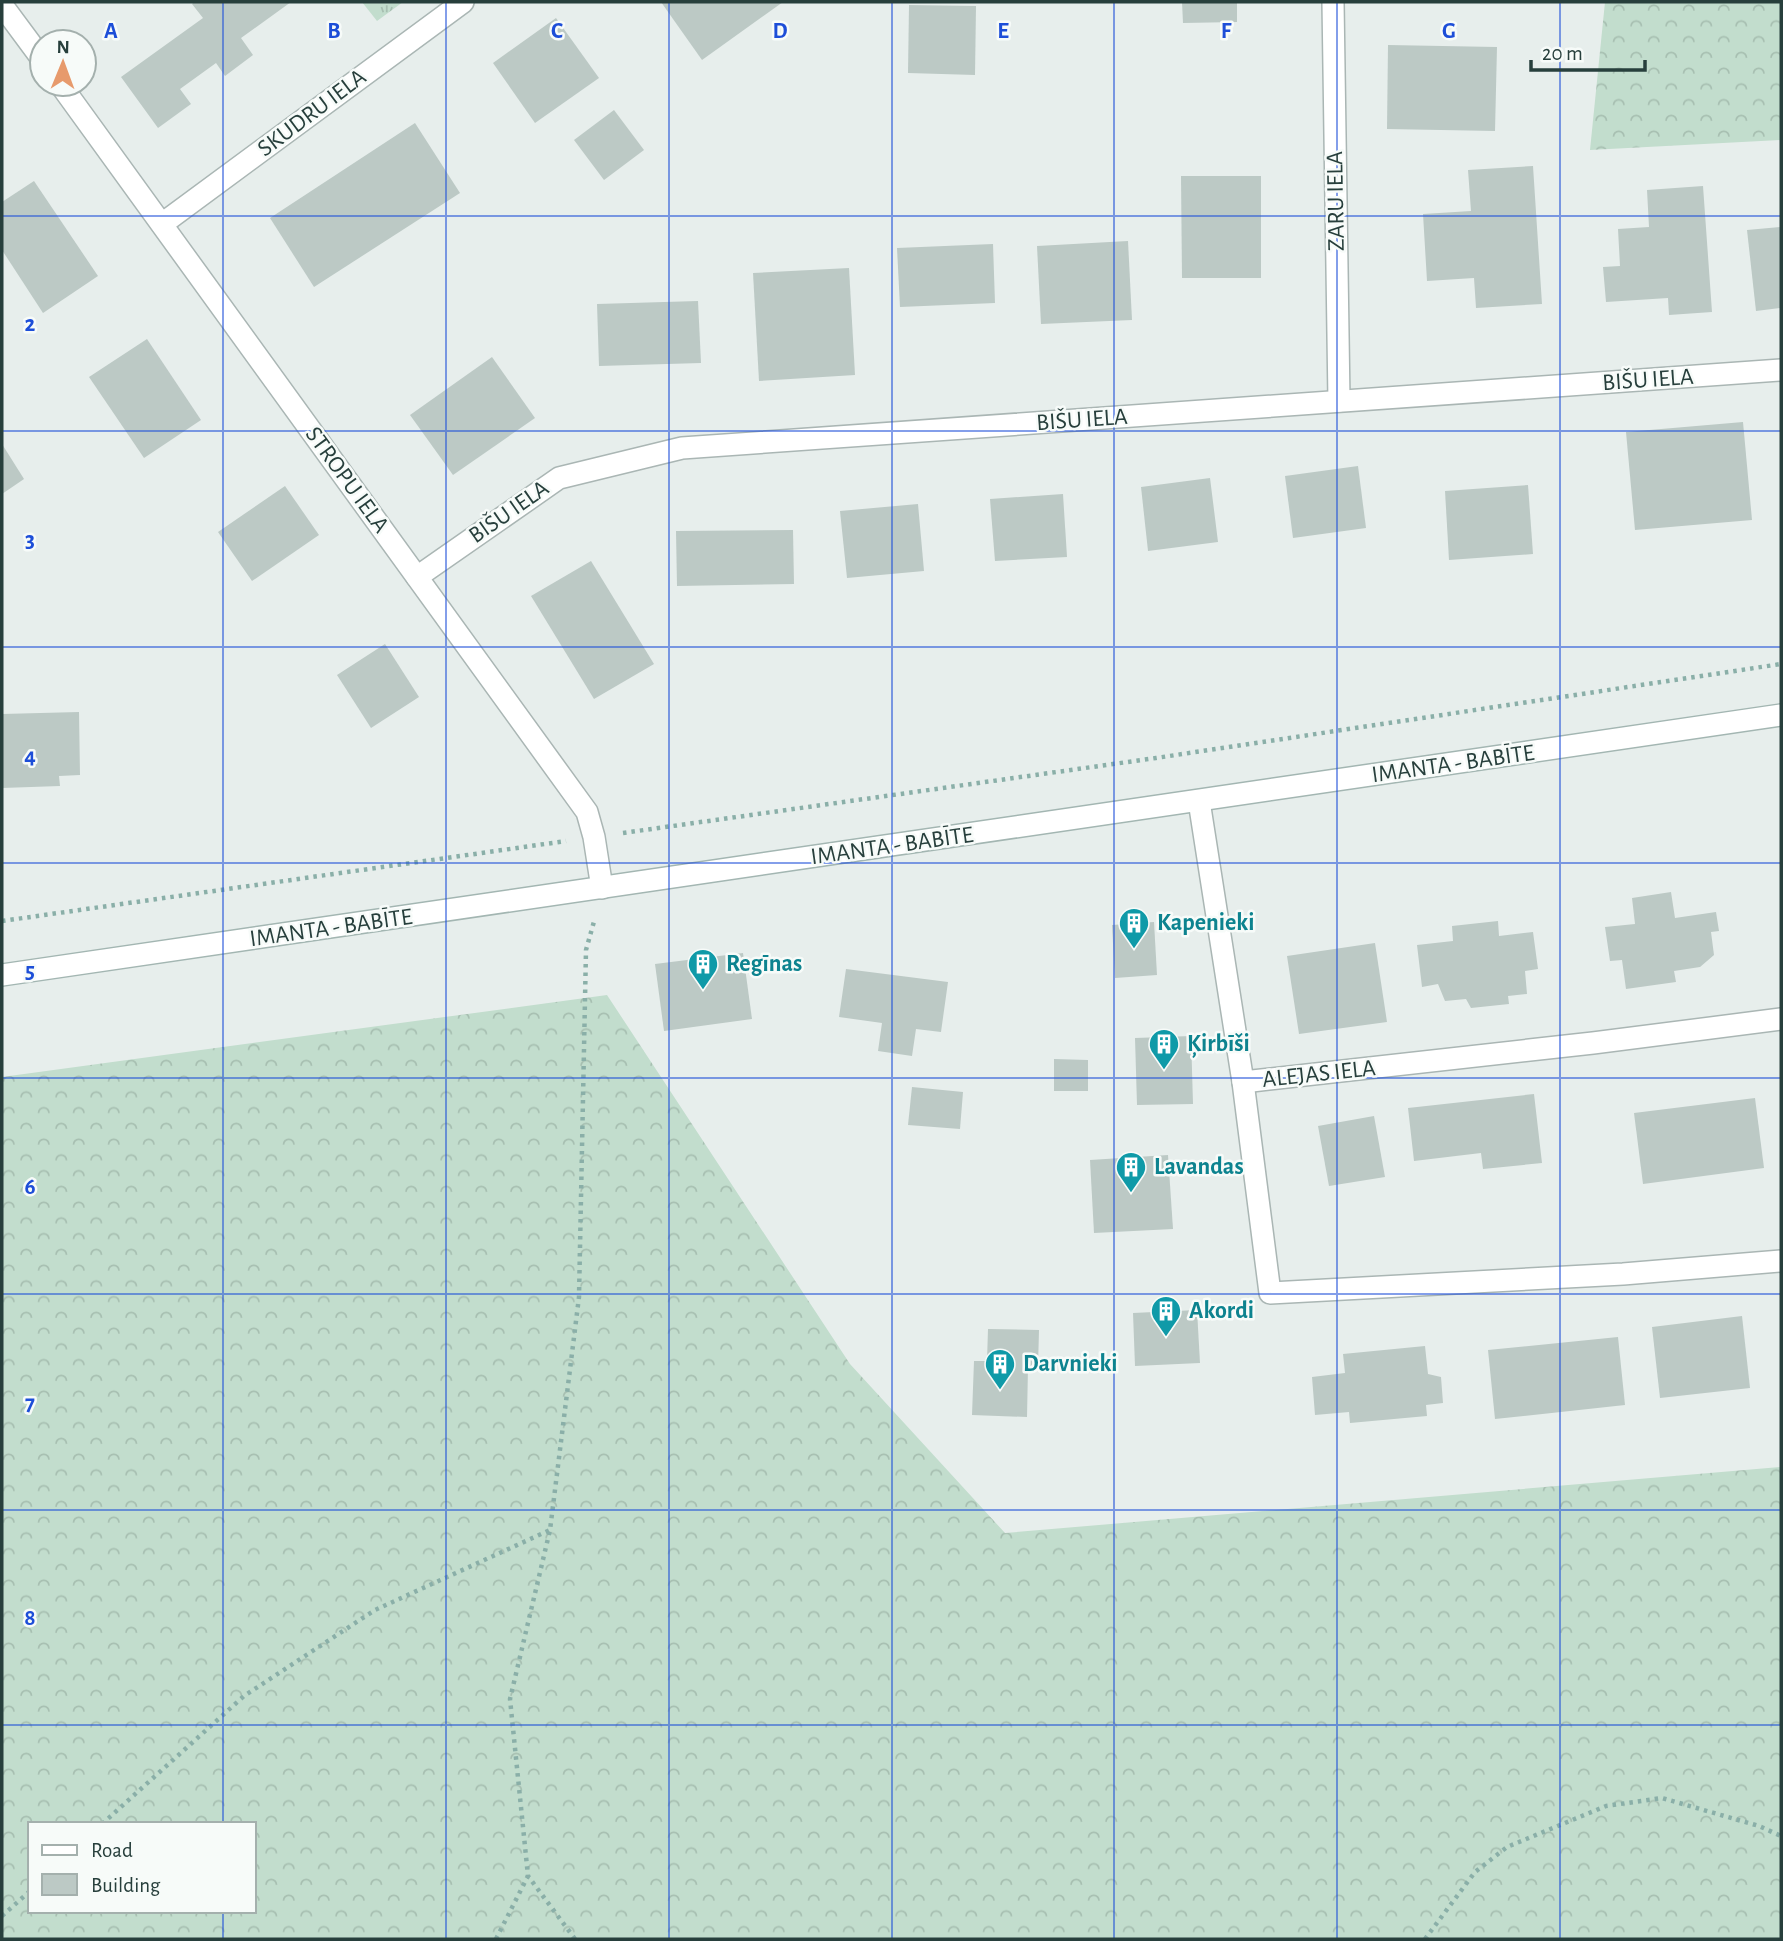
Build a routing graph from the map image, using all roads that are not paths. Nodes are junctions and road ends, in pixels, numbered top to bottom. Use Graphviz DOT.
graph roads {
  1 [pos="463,2"];
  2 [pos="1333,2"];
  3 [pos="2,5"];
  4 [pos="28,40"];
  5 [pos="70,98"];
  6 [pos="162,224"];
  7 [pos="1781,370"];
  8 [pos="1339,401"];
  9 [pos="417,577"];
  10 [pos="1781,715"];
  11 [pos="1199,801"];
  12 [pos="602,888"];
  13 [pos="2,975"];
  14 [pos="1781,1019"];
  15 [pos="1243,1082"];
  16 [pos="1781,1261"];
  1 -- 6 [label="street, SKUDRU IELA"];
  2 -- 8 [label="street, ZARU IELA"];
  3 -- 4 [label="street"];
  5 -- 6 [label="street, STROPU IELA"];
  6 -- 9 [label="street, STROPU IELA"];
  7 -- 8 [label="street, BIŠU IELA"];
  8 -- 9 [label="street, BIŠU IELA"];
  9 -- 12 [label="street, STROPU IELA"];
  10 -- 11 [label="street, IMANTA - BABĪTE"];
  11 -- 12 [label="street, IMANTA - BABĪTE"];
  11 -- 15 [label="street"];
  12 -- 13 [label="street, IMANTA - BABĪTE"];
  14 -- 15 [label="street, ALEJAS IELA"];
  15 -- 16 [label="street, ALEJAS IELA"];
}
